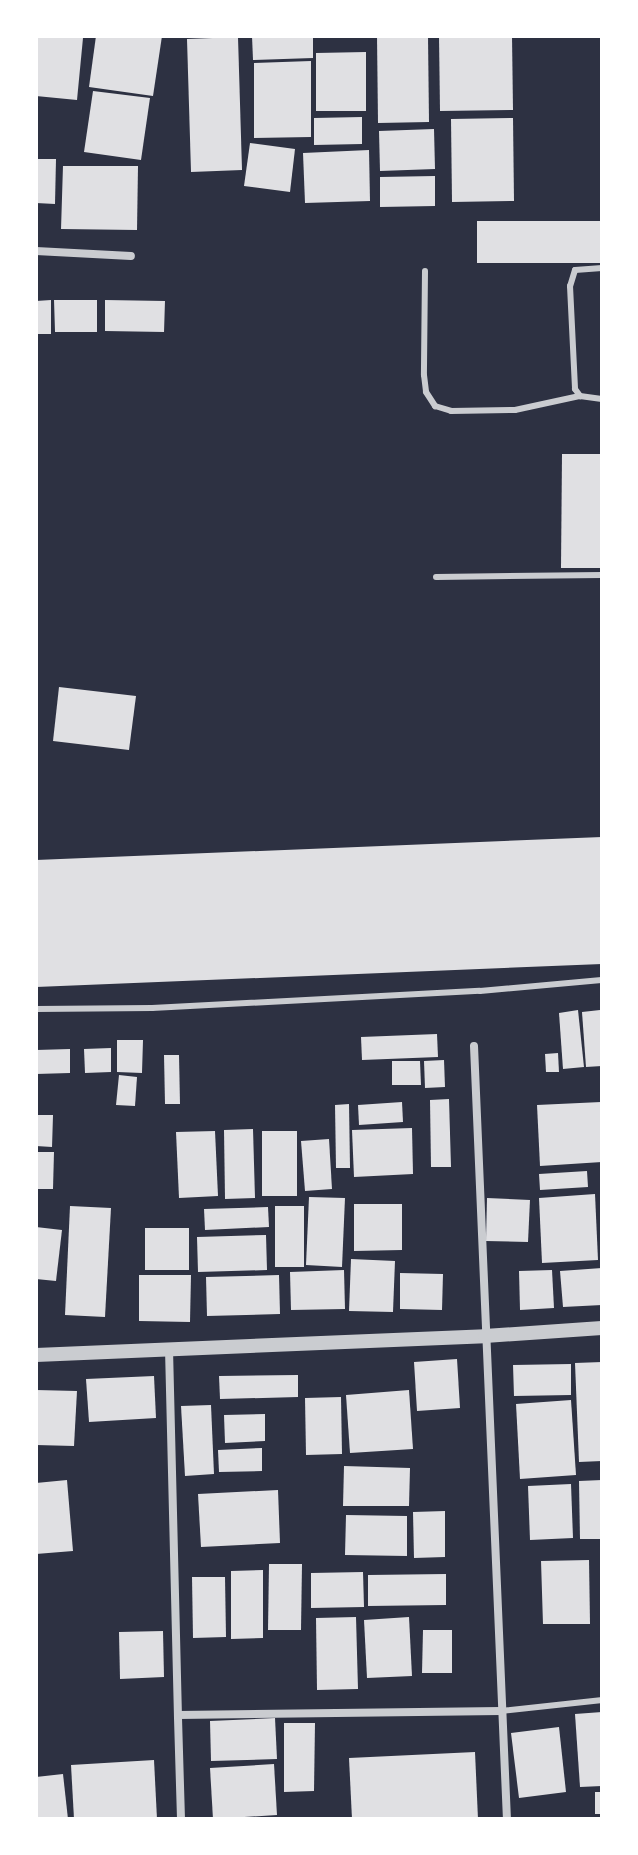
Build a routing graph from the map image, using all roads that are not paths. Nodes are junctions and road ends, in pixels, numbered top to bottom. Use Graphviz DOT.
graph roads {
  1 [pos="36,251"];
  2 [pos="131,256"];
  3 [pos="602,268"];
  4 [pos="425,271"];
  5 [pos="580,396"];
  6 [pos="602,399"];
  7 [pos="602,575"];
  8 [pos="436,577"];
  9 [pos="602,980"];
  10 [pos="36,1009"];
  11 [pos="474,1046"];
  12 [pos="602,1328"];
  13 [pos="485,1336"];
  14 [pos="169,1348"];
  15 [pos="36,1355"];
  16 [pos="602,1700"];
  17 [pos="501,1711"];
  18 [pos="178,1715"];
  19 [pos="181,1819"];
  20 [pos="507,1819"];
  1 -- 2 [label="street"];
  3 -- 5 [label="lane"];
  4 -- 5 [label="lane"];
  5 -- 6 [label="lane"];
  7 -- 8 [label="lane"];
  9 -- 10 [label="lane"];
  11 -- 13 [label="street"];
  12 -- 13 [label="street"];
  13 -- 14 [label="street"];
  13 -- 17 [label="street"];
  14 -- 15 [label="street"];
  14 -- 18 [label="street"];
  16 -- 17 [label="lane"];
  17 -- 18 [label="street"];
  17 -- 20 [label="street"];
  18 -- 19 [label="street"];
}
